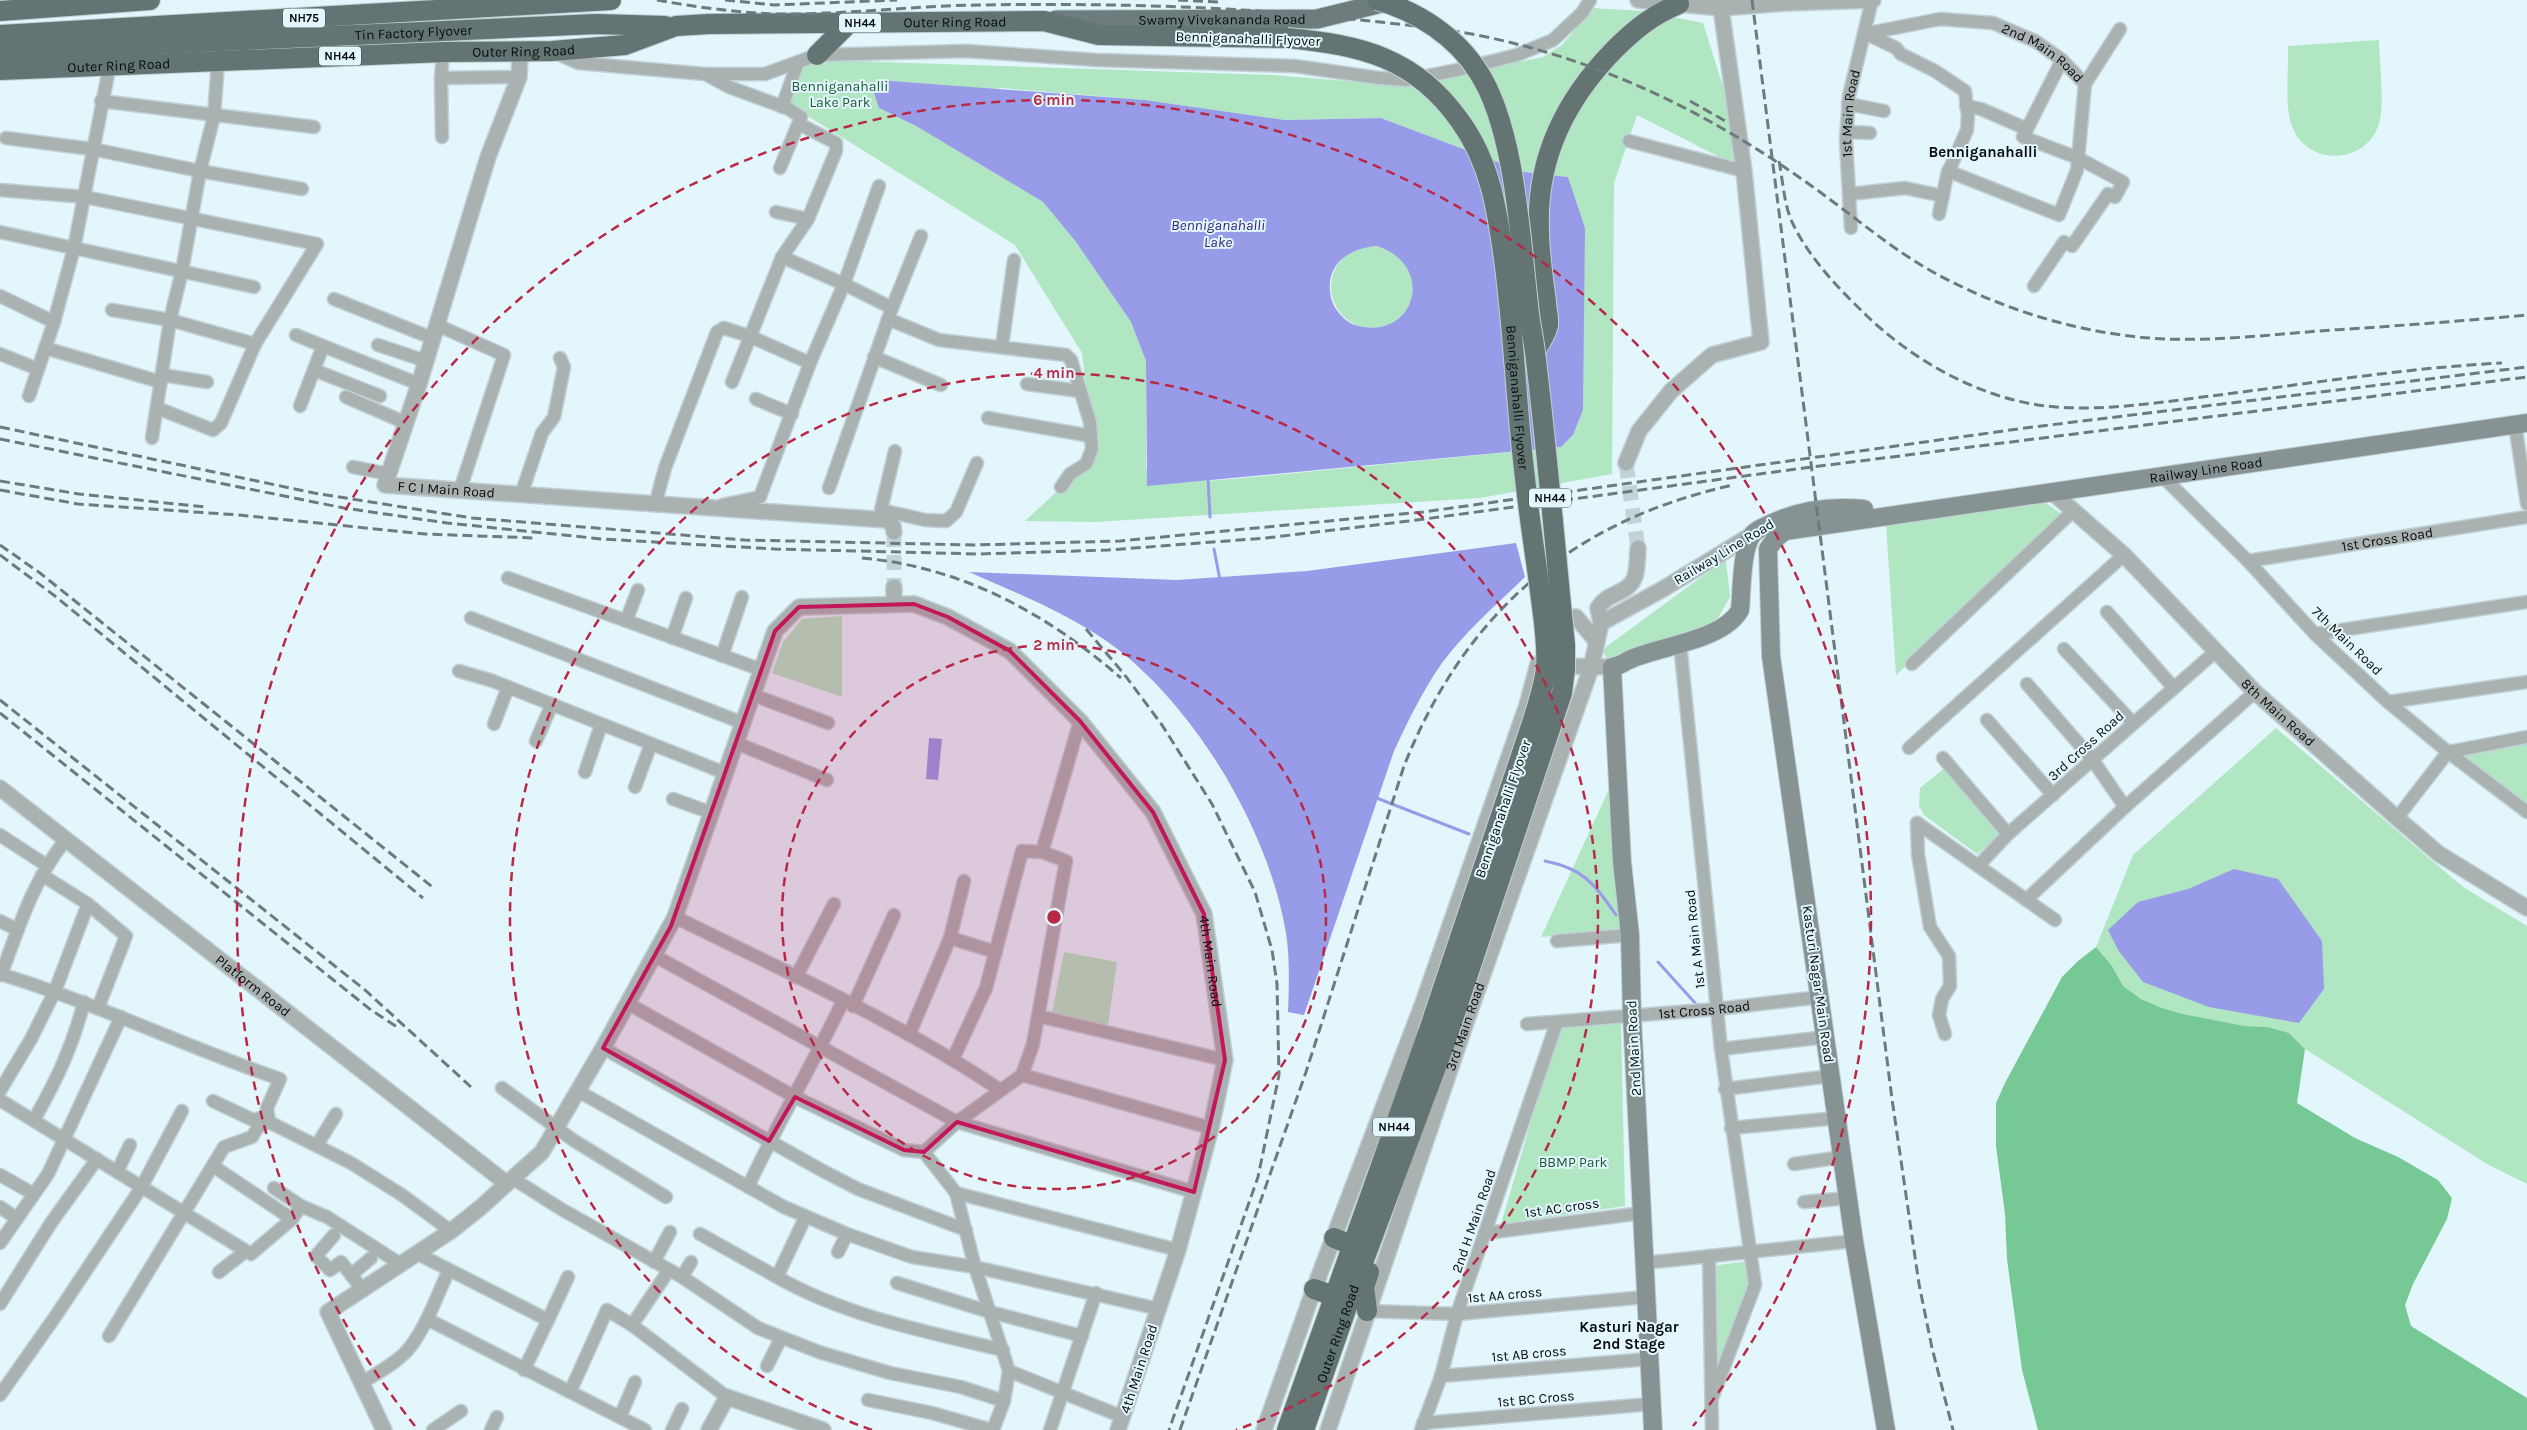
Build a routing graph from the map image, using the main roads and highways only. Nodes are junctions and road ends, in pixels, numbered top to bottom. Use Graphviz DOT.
graph roads {
  1 [pos="124,0"];
  2 [pos="150,0"];
  3 [pos="611,0"];
  4 [pos="1377,0"];
  5 [pos="1394,0"];
  6 [pos="1398,0"];
  7 [pos="1678,4"];
  8 [pos="10,7"];
  9 [pos="1044,21"];
  10 [pos="849,24"];
  11 [pos="676,26"];
  12 [pos="0,35"];
  13 [pos="0,51"];
  14 [pos="817,55"];
  15 [pos="0,70"];
  16 [pos="1535,352"];
  17 [pos="2521,423"];
  18 [pos="1884,516"];
  19 [pos="1775,539"];
  20 [pos="1617,666"];
  21 [pos="1437,1036"];
  22 [pos="1372,1237"];
  23 [pos="1343,1241"];
  24 [pos="1314,1289"];
  25 [pos="1334,1296"];
  26 [pos="1367,1311"];
  27 [pos="1287,1430"];
  28 [pos="1304,1430"];
  29 [pos="1653,1430"];
  30 [pos="1886,1430"];
  1 -- 2 [label="highway"];
  1 -- 8 [label="highway"];
  3 -- 12 [label="highway, Tin Factory Flyover / NH75"];
  4 -- 16 [label="highway, Benniganahalli Flyover / NH44, bridge"];
  5 -- 6 [label="main road, Swamy Vivekananda Road"];
  5 -- 9 [label="main road, Swamy Vivekananda Road"];
  7 -- 16 [label="highway"];
  9 -- 10 [label="highway, Outer Ring Road / NH44"];
  9 -- 21 [label="highway, Benniganahalli Flyover / NH44, bridge"];
  10 -- 11 [label="highway, Outer Ring Road / NH44"];
  10 -- 14 [label="highway"];
  11 -- 13 [label="highway, Tin Factory Flyover / NH75"];
  11 -- 15 [label="highway, Outer Ring Road / NH44"];
  16 -- 21 [label="highway, Benniganahalli Flyover / NH44, bridge"];
  17 -- 18 [label="main road, Railway Line Road"];
  18 -- 19 [label="main road, Railway Line Road"];
  18 -- 20 [label="main road, Railway Line Road"];
  19 -- 30 [label="main road, Kasturi Nagar Main Road"];
  20 -- 29 [label="main road, 2nd Main Road"];
  21 -- 22 [label="highway, Benniganahalli Flyover / NH44"];
  21 -- 23 [label="highway, Benniganahalli Flyover / NH44"];
  22 -- 26 [label="highway"];
  22 -- 28 [label="highway, Outer Ring Road / NH44"];
  23 -- 25 [label="highway, Outer Ring Road / NH44"];
  24 -- 25 [label="highway"];
  25 -- 27 [label="highway, Outer Ring Road / NH44"];
}
